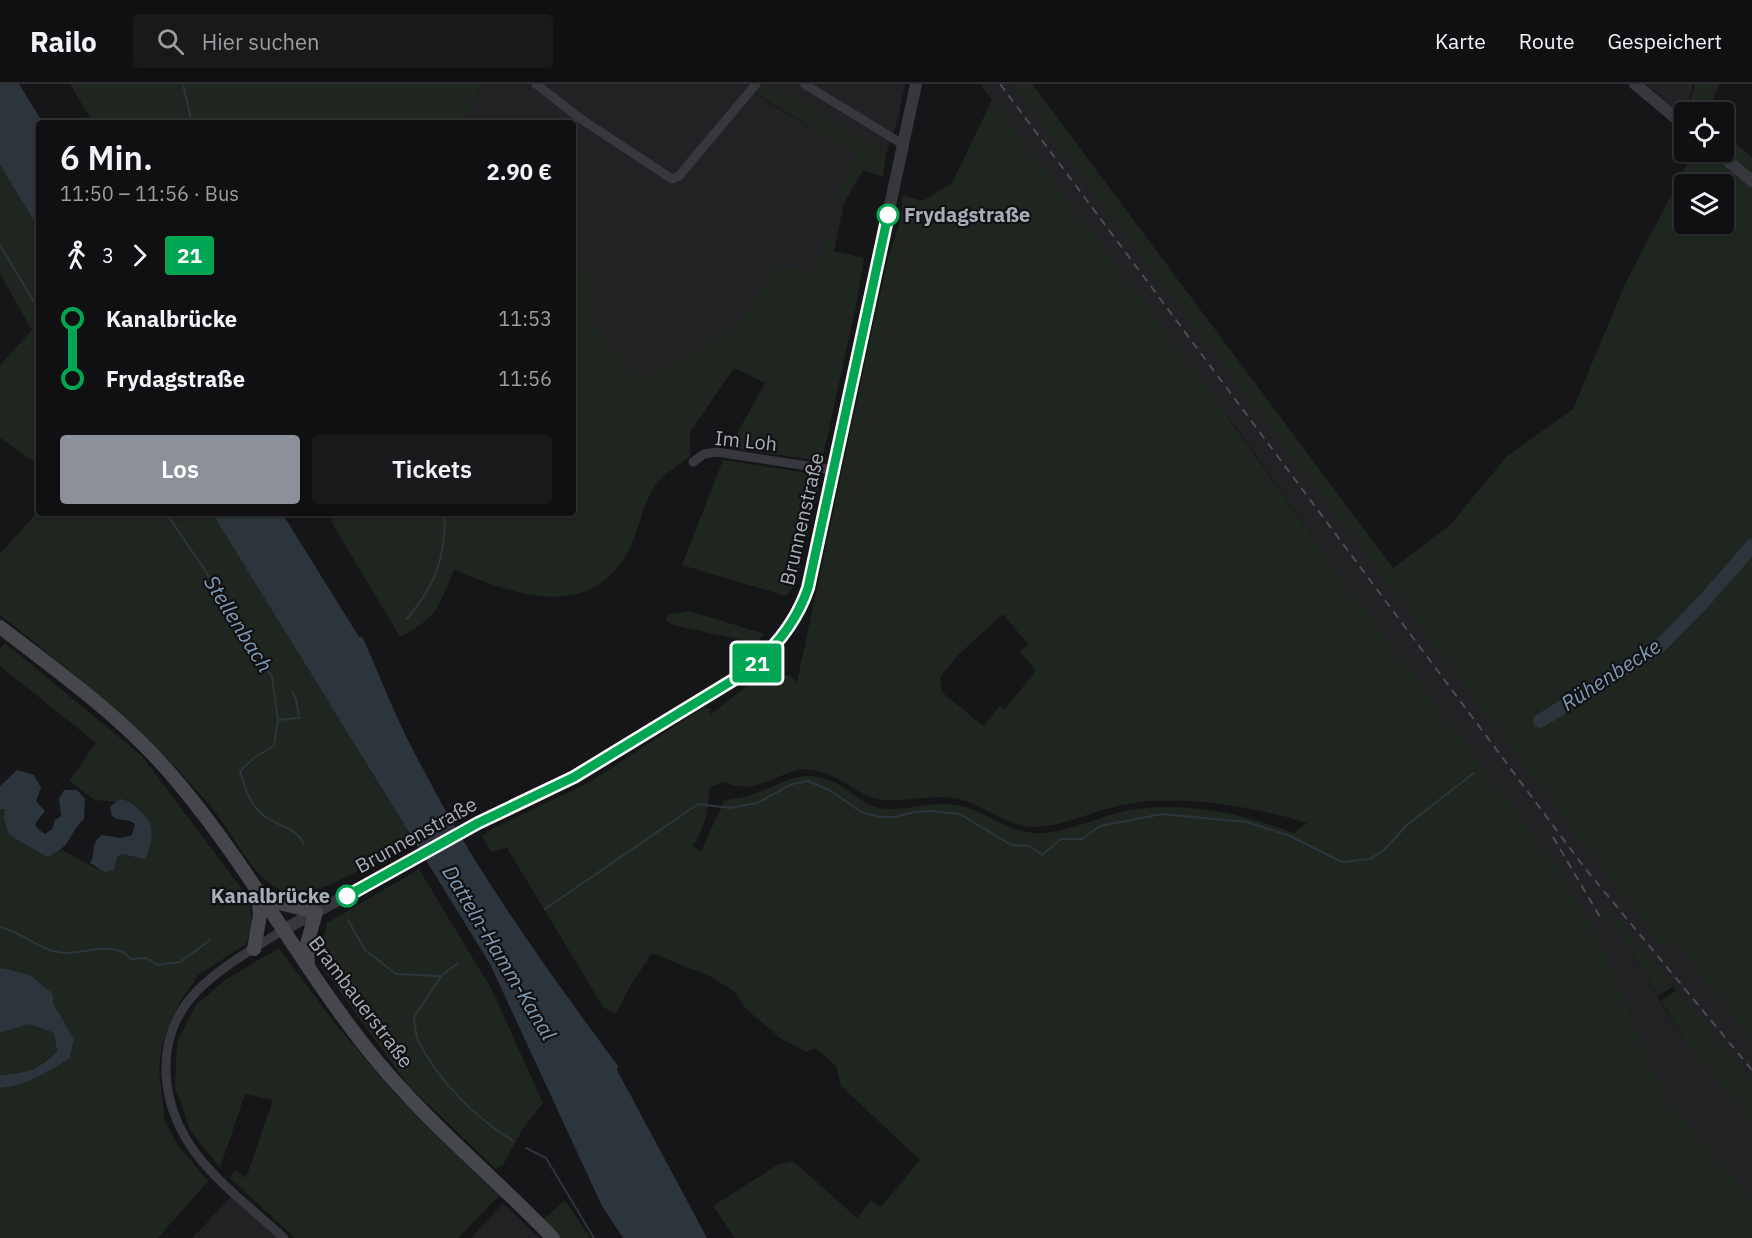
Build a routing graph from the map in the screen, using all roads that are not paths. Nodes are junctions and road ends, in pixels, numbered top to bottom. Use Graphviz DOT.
graph roads {
  1 [pos="536,84"];
  2 [pos="756,84"];
  3 [pos="804,84"];
  4 [pos="916,84"];
  5 [pos="1635,84"];
  6 [pos="1674,117"];
  7 [pos="904,145"];
  8 [pos="1729,162"];
  9 [pos="1752,181"];
  10 [pos="693,462"];
  11 [pos="833,470"];
  12 [pos="0,627"];
  13 [pos="258,891"];
  14 [pos="316,912"];
  15 [pos="284,930"];
  16 [pos="255,949"];
  17 [pos="308,967"];
  18 [pos="284,1238"];
  19 [pos="553,1238"];
  1 -- 2 [label="street"];
  3 -- 7 [label="street"];
  4 -- 7 [label="street, Brunnenstraße"];
  5 -- 6 [label="street"];
  7 -- 11 [label="street, Brunnenstraße"];
  8 -- 9 [label="street"];
  10 -- 11 [label="street, Im Loh"];
  11 -- 14 [label="street, Brunnenstraße"];
  12 -- 13 [label="main road, Brambauerstraße"];
  13 -- 14 [label="main road"];
  13 -- 15 [label="main road, Brambauerstraße"];
  13 -- 16 [label="main road"];
  14 -- 15 [label="street, Brunnenstraße"];
  14 -- 17 [label="main road"];
  15 -- 16 [label="street"];
  15 -- 17 [label="main road, Brambauerstraße"];
  16 -- 18 [label="street"];
  17 -- 19 [label="main road, Brambauerstraße"];
}
